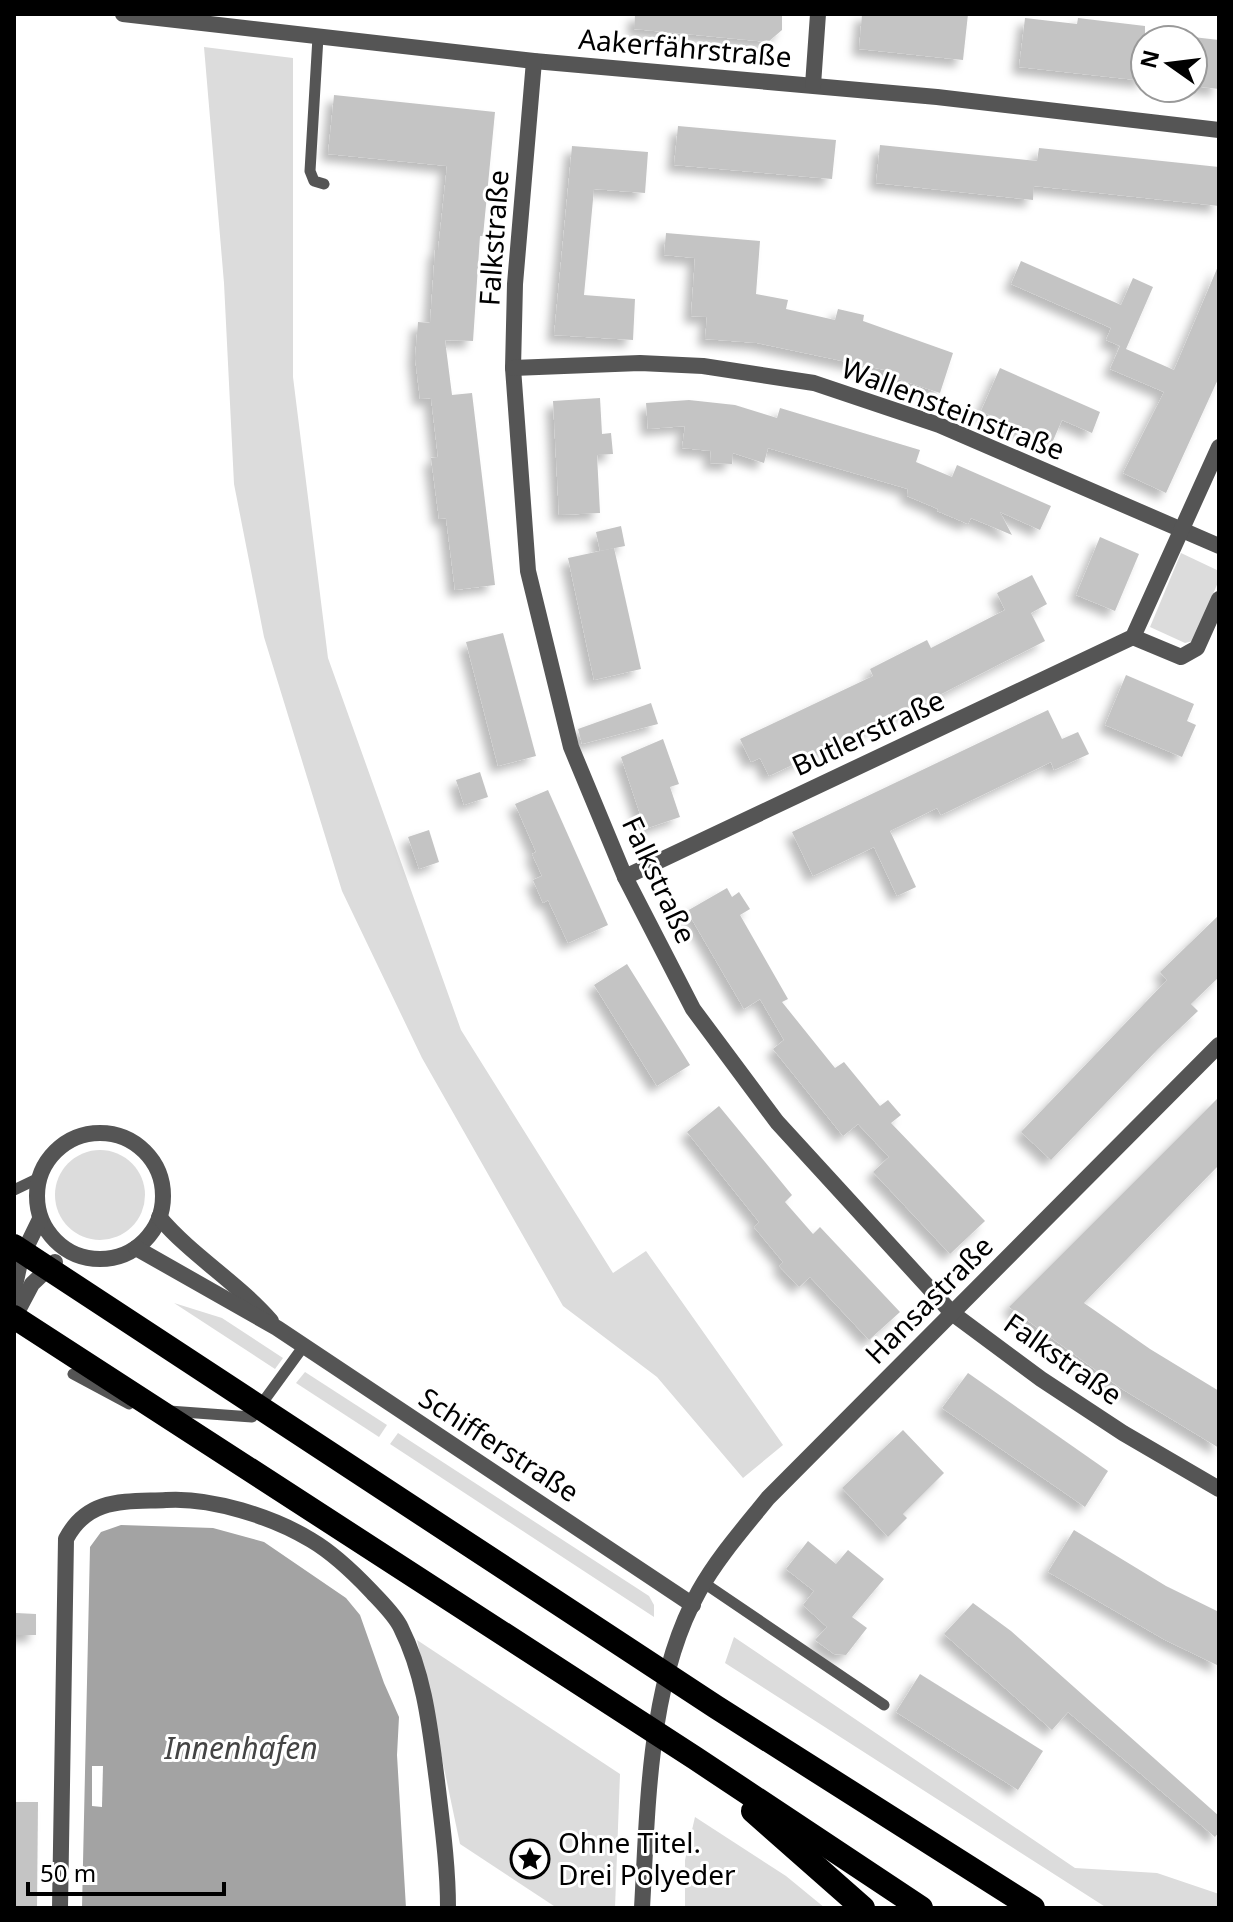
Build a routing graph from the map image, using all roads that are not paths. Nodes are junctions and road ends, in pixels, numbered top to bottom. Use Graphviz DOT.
graph roads {
  1 [pos="123,14"];
  2 [pos="818,14"];
  3 [pos="318,37"];
  4 [pos="534,61"];
  5 [pos="813,85"];
  6 [pos="1219,130"];
  7 [pos="324,184"];
  8 [pos="513,368"];
  9 [pos="1219,447"];
  10 [pos="1182,530"];
  11 [pos="1219,546"];
  12 [pos="1219,599"];
  13 [pos="1133,637"];
  14 [pos="625,877"];
  15 [pos="1219,1045"];
  16 [pos="39,1178"];
  17 [pos="14,1190"];
  18 [pos="159,1217"];
  19 [pos="40,1219"];
  20 [pos="14,1246"];
  21 [pos="136,1248"];
  22 [pos="67,1251"];
  23 [pos="14,1290"];
  24 [pos="952,1313"];
  25 [pos="14,1318"];
  26 [pos="277,1328"];
  27 [pos="303,1347"];
  28 [pos="73,1374"];
  29 [pos="1219,1489"];
  30 [pos="704,1583"];
  31 [pos="693,1605"];
  32 [pos="884,1705"];
  33 [pos="695,1758"];
  34 [pos="60,1908"];
  35 [pos="448,1908"];
  36 [pos="642,1908"];
  37 [pos="863,1908"];
  38 [pos="921,1908"];
  39 [pos="1033,1908"];
  1 -- 3 [label="street, Aakerfährstraße"];
  2 -- 5 [label="street, Aakerfährstraße"];
  3 -- 4 [label="street, Aakerfährstraße"];
  3 -- 7 [label="lane"];
  4 -- 5 [label="street, Aakerfährstraße"];
  4 -- 8 [label="street, Falkstraße"];
  5 -- 6 [label="street, Aakerfährstraße"];
  8 -- 10 [label="street, Wallensteinstraße"];
  8 -- 14 [label="street, Falkstraße"];
  9 -- 10 [label="street"];
  10 -- 11 [label="street, Wallensteinstraße"];
  10 -- 13 [label="street"];
  12 -- 13 [label="street"];
  13 -- 14 [label="street, Butlerstraße"];
  14 -- 24 [label="street, Falkstraße"];
  15 -- 24 [label="street, Hansastraße"];
  16 -- 17 [label="lane"];
  16 -- 18 [label="street"];
  16 -- 19 [label="street"];
  18 -- 21 [label="street"];
  18 -- 26 [label="street, Schifferstraße"];
  19 -- 22 [label="street"];
  19 -- 23 [label="street"];
  20 -- 39 [label="highway"];
  21 -- 22 [label="street"];
  21 -- 26 [label="street, Schifferstraße"];
  22 -- 25 [label="street"];
  24 -- 29 [label="street, Falkstraße"];
  24 -- 30 [label="street, Hansastraße"];
  25 -- 33 [label="highway"];
  26 -- 27 [label="street, Schifferstraße"];
  27 -- 28 [label="lane"];
  27 -- 31 [label="street, Schifferstraße"];
  30 -- 31 [label="street, Hansastraße"];
  30 -- 32 [label="lane"];
  31 -- 36 [label="street, Hansastraße"];
  33 -- 37 [label="highway"];
  33 -- 38 [label="highway"];
  34 -- 35 [label="street"];
}
